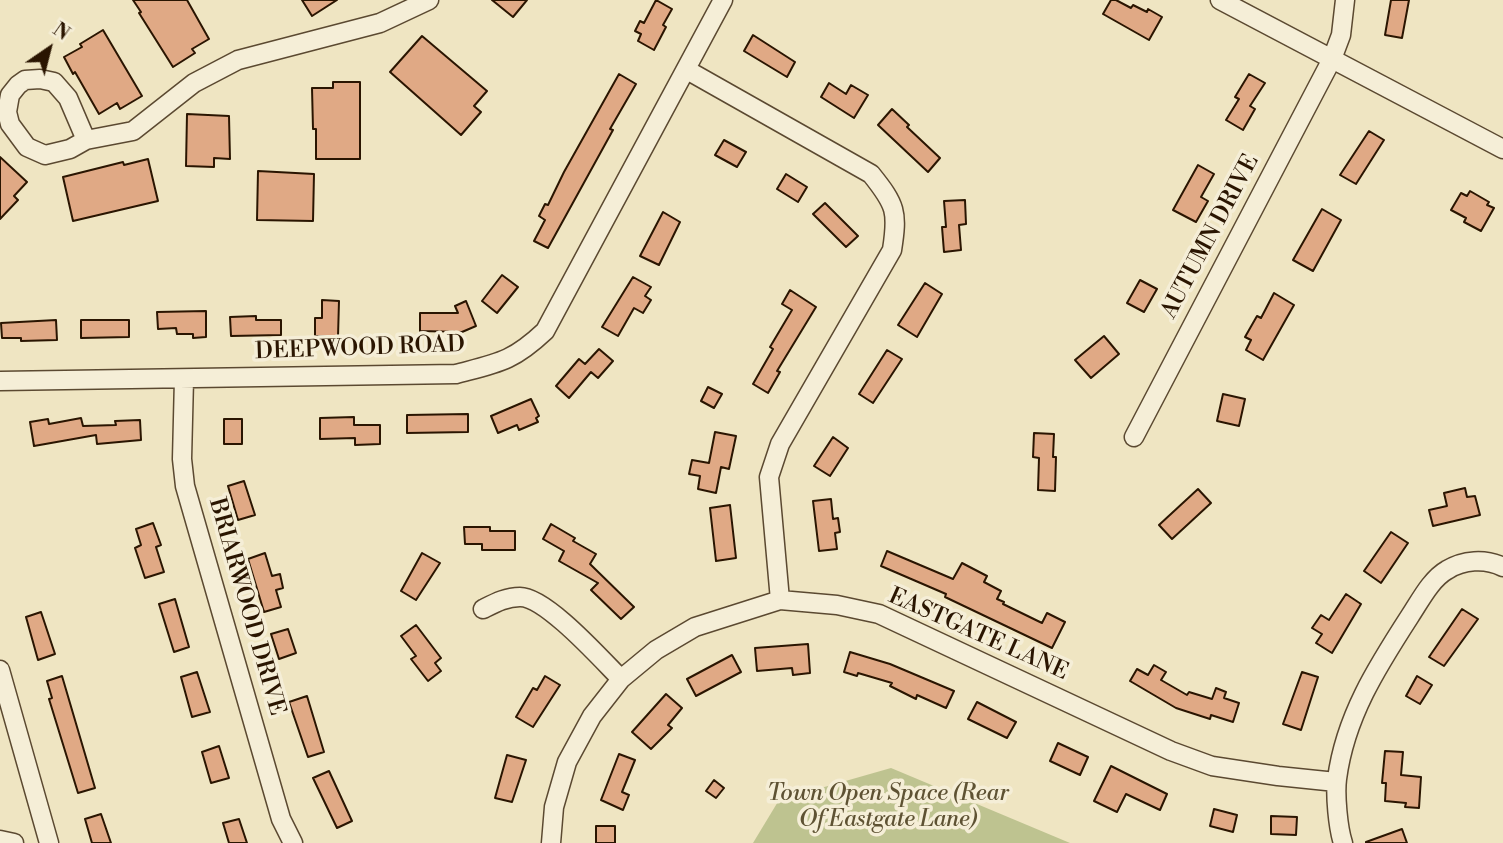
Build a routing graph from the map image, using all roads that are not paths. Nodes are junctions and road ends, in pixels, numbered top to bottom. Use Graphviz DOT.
graph roads {
  1 [pos="429,0"];
  2 [pos="723,0"];
  3 [pos="1220,0"];
  4 [pos="1345,0"];
  5 [pos="1332,59"];
  6 [pos="687,70"];
  7 [pos="86,140"];
  8 [pos="1503,149"];
  9 [pos="184,379"];
  10 [pos="0,381"];
  11 [pos="1134,438"];
  12 [pos="1503,566"];
  13 [pos="780,600"];
  14 [pos="483,609"];
  15 [pos="0,670"];
  16 [pos="621,679"];
  17 [pos="1336,782"];
  18 [pos="0,840"];
  19 [pos="14,843"];
  20 [pos="49,843"];
  21 [pos="293,843"];
  22 [pos="551,843"];
  23 [pos="1343,843"];
  1 -- 7 [label="street"];
  2 -- 6 [label="street, DEEPWOOD ROAD"];
  3 -- 5 [label="street"];
  4 -- 5 [label="street, AUTUMN DRIVE"];
  5 -- 8 [label="street"];
  5 -- 11 [label="street, AUTUMN DRIVE"];
  6 -- 9 [label="street, DEEPWOOD ROAD"];
  6 -- 13 [label="street"];
  7 -- 7 [label="street"];
  9 -- 10 [label="street, DEEPWOOD ROAD"];
  9 -- 21 [label="street, BRIARWOOD DRIVE"];
  12 -- 17 [label="street"];
  13 -- 16 [label="street, EASTGATE LANE"];
  13 -- 17 [label="street, EASTGATE LANE"];
  14 -- 16 [label="street"];
  15 -- 20 [label="street"];
  16 -- 22 [label="street, EASTGATE LANE"];
  17 -- 23 [label="street"];
  18 -- 19 [label="street"];
}
